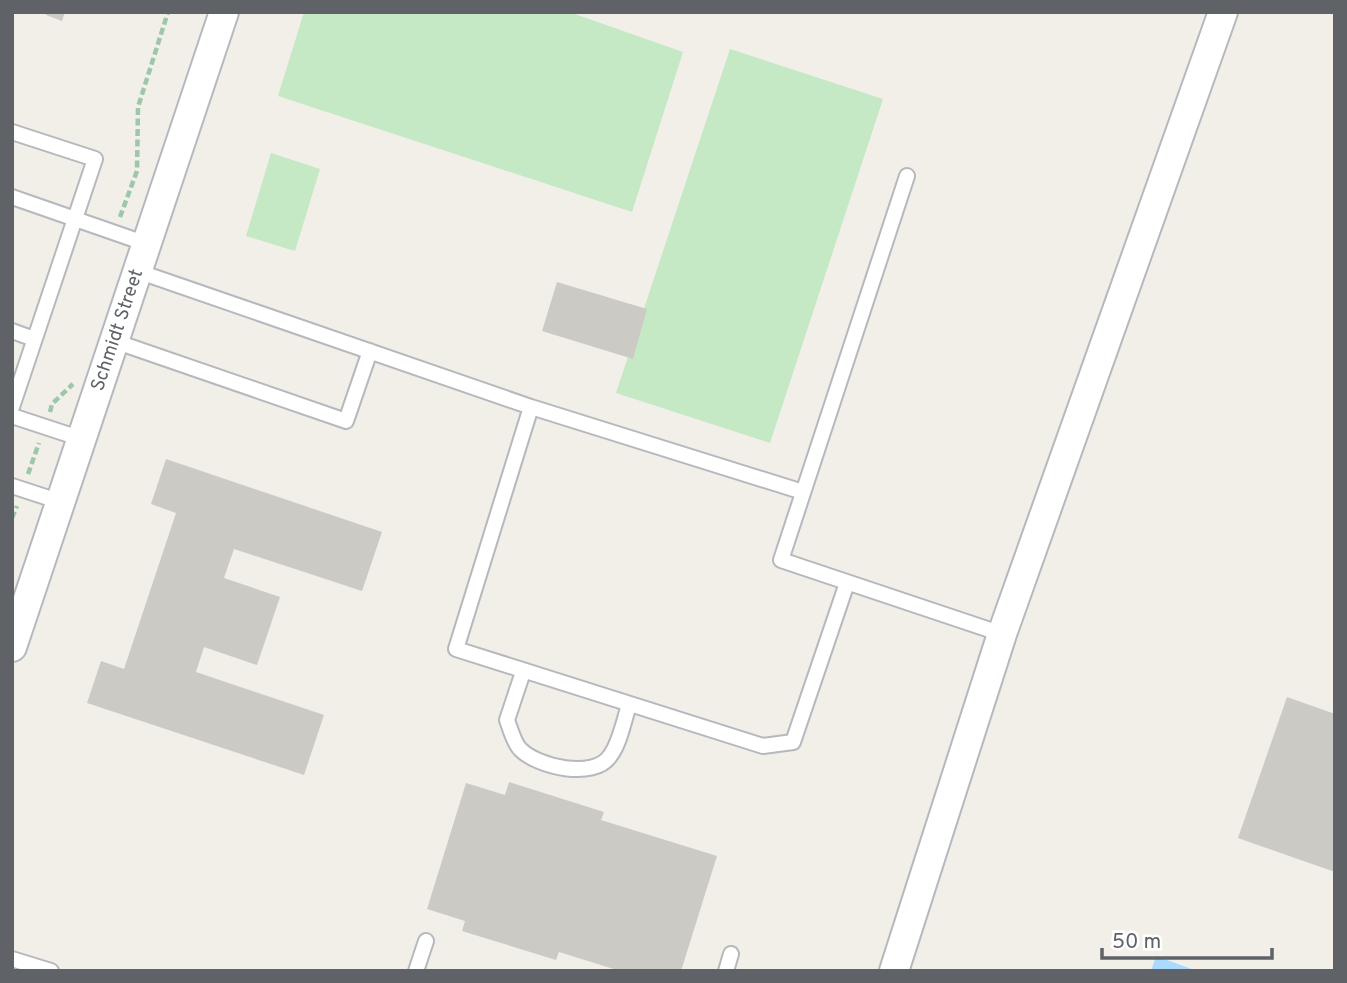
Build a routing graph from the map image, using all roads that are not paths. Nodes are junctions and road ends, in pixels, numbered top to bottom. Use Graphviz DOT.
graph roads {
  1 [pos="224,12"];
  2 [pos="1223,12"];
  3 [pos="12,132"];
  4 [pos="906,176"];
  5 [pos="12,197"];
  6 [pos="74,219"];
  7 [pos="147,244"];
  8 [pos="138,271"];
  9 [pos="12,331"];
  10 [pos="34,339"];
  11 [pos="114,341"];
  12 [pos="370,352"];
  13 [pos="12,407"];
  14 [pos="531,407"];
  15 [pos="12,416"];
  16 [pos="82,439"];
  17 [pos="17,488"];
  18 [pos="803,492"];
  19 [pos="61,502"];
  20 [pos="847,583"];
  21 [pos="1002,634"];
  22 [pos="12,647"];
  23 [pos="523,672"];
  24 [pos="629,705"];
  25 [pos="426,941"];
  26 [pos="731,954"];
  27 [pos="12,959"];
  28 [pos="51,971"];
  29 [pos="416,971"];
  30 [pos="726,971"];
  31 [pos="894,971"];
  1 -- 7 [label="street, Schmidt Street"];
  2 -- 21 [label="street"];
  3 -- 6 [label="lane"];
  4 -- 18 [label="lane"];
  5 -- 6 [label="lane"];
  6 -- 7 [label="lane"];
  6 -- 10 [label="lane"];
  7 -- 8 [label="street, Schmidt Street"];
  8 -- 11 [label="street, Schmidt Street"];
  8 -- 12 [label="lane"];
  9 -- 10 [label="lane"];
  10 -- 13 [label="lane"];
  11 -- 12 [label="lane"];
  11 -- 16 [label="street, Schmidt Street"];
  12 -- 14 [label="lane"];
  14 -- 18 [label="lane"];
  14 -- 23 [label="lane"];
  15 -- 16 [label="lane"];
  16 -- 19 [label="street, Schmidt Street"];
  17 -- 19 [label="lane"];
  18 -- 20 [label="lane"];
  19 -- 22 [label="street, Schmidt Street"];
  20 -- 21 [label="lane"];
  20 -- 24 [label="lane"];
  21 -- 31 [label="street"];
  23 -- 24 [label="lane"];
  23 -- 24 [label="lane"];
  25 -- 29 [label="lane"];
  26 -- 30 [label="lane"];
  27 -- 28 [label="lane"];
}
